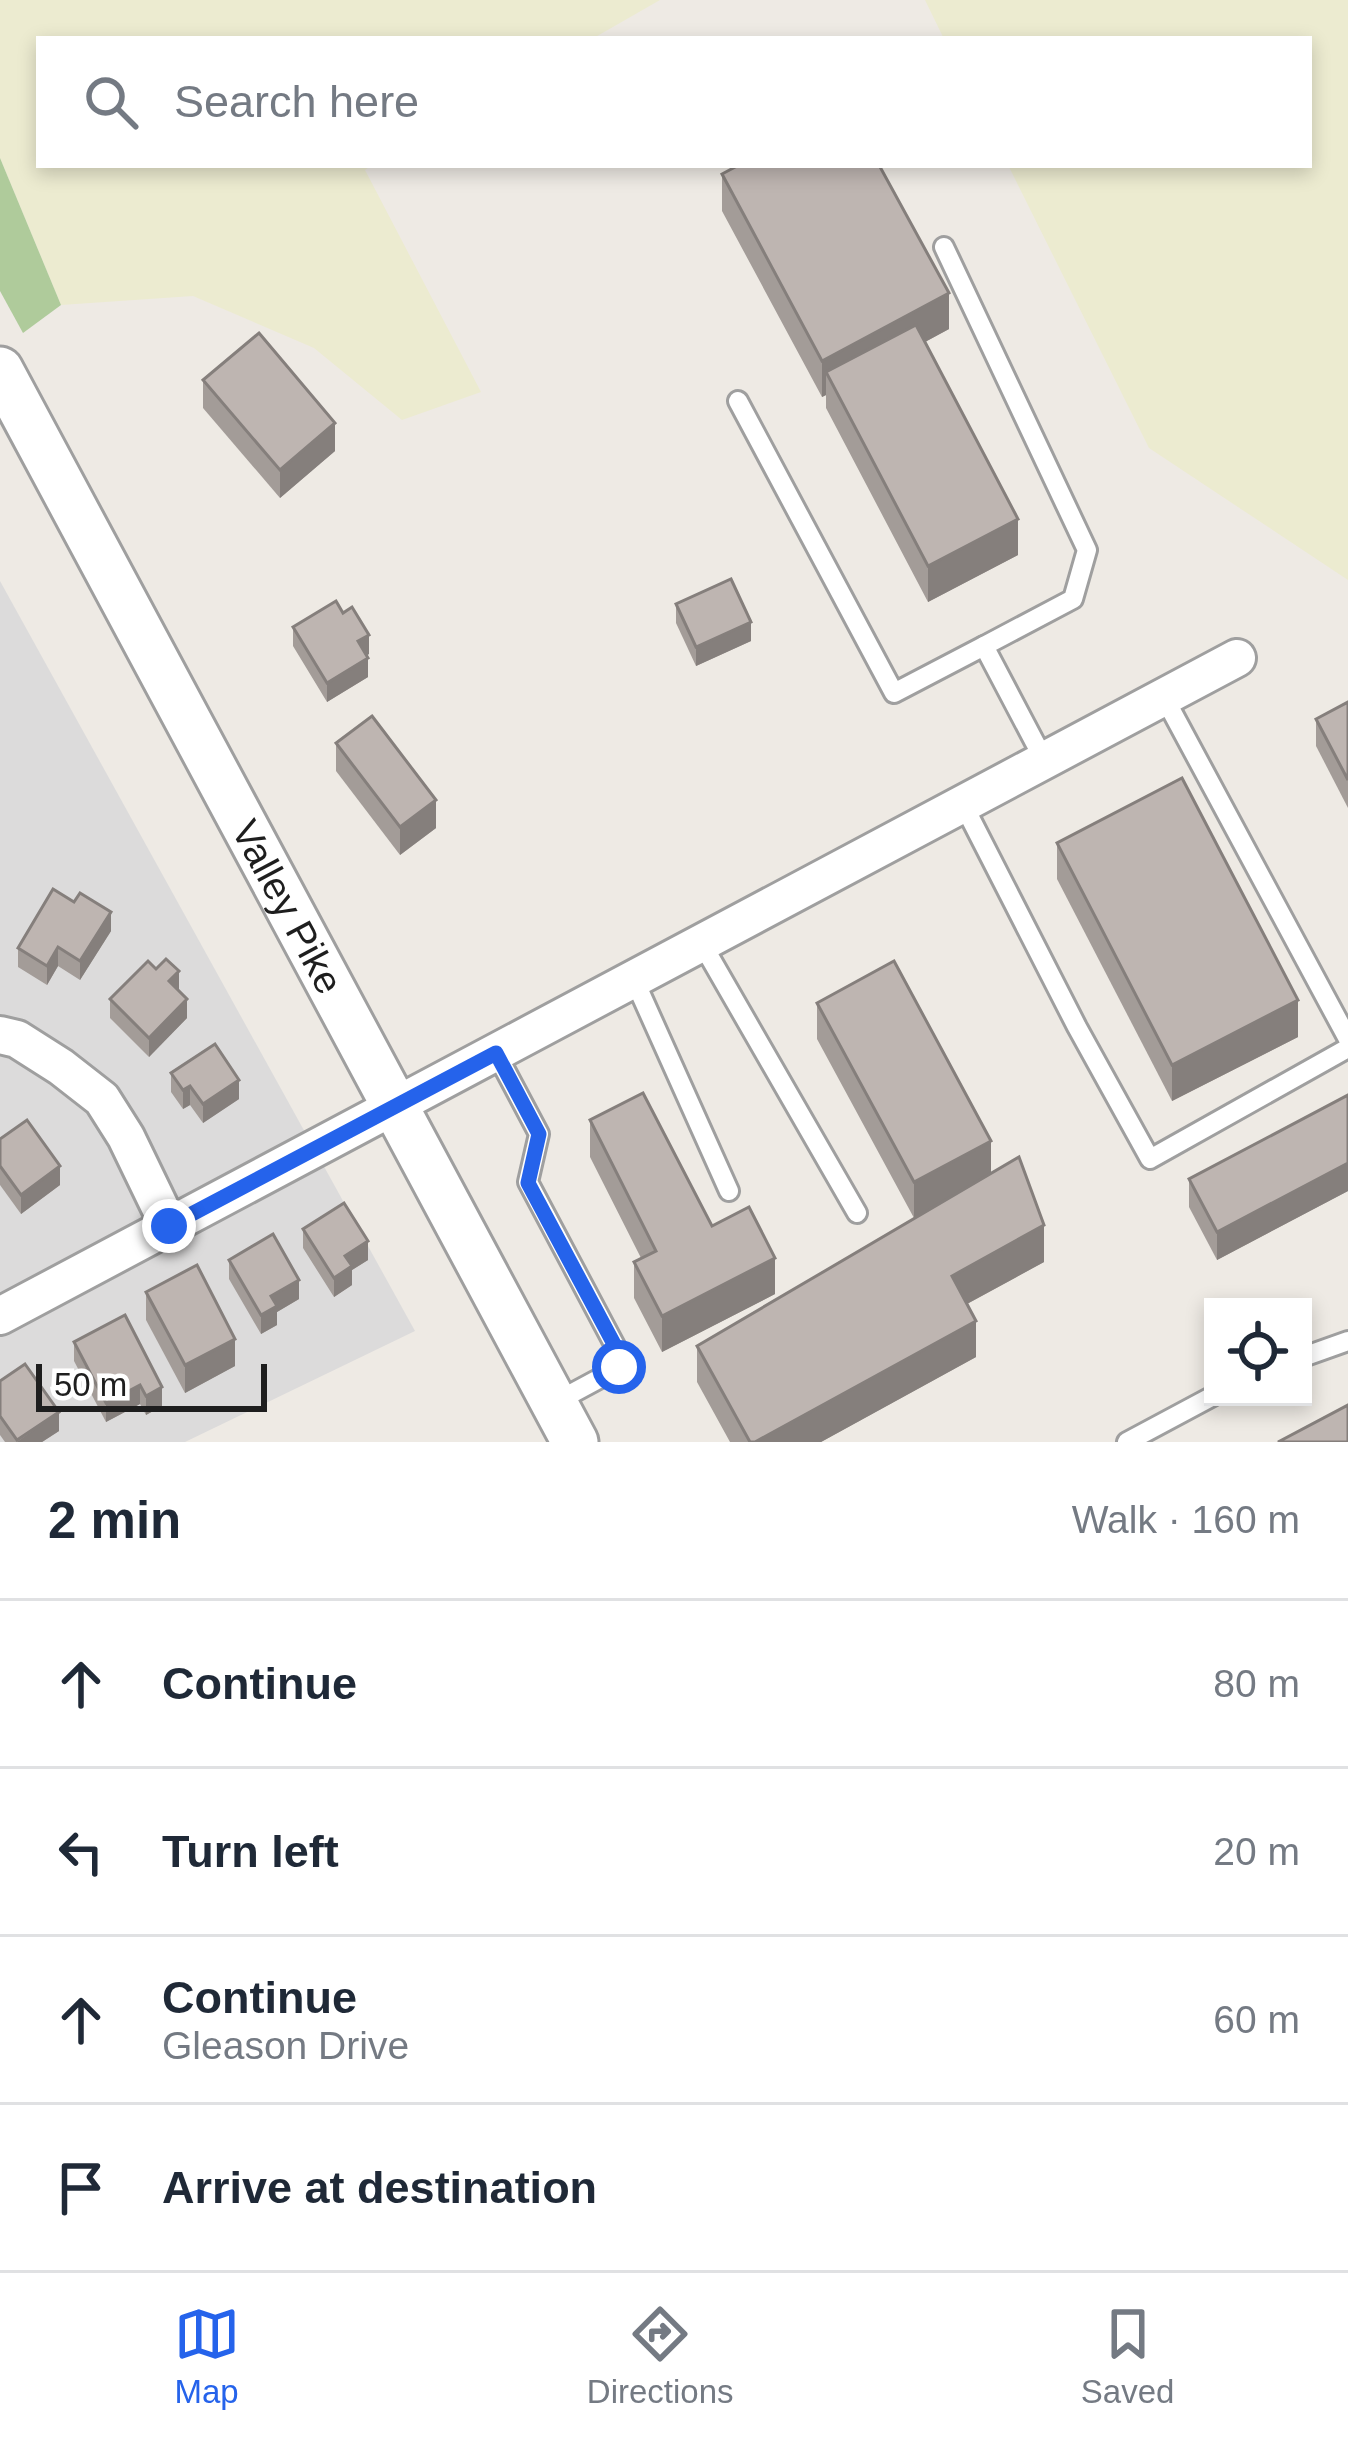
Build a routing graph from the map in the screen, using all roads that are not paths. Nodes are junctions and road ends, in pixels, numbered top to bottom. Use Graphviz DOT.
graph roads {
  1 [pos="944,248"];
  2 [pos="0,370"];
  3 [pos="738,401"];
  4 [pos="984,646"];
  5 [pos="1237,658"];
  6 [pos="1164,697"];
  7 [pos="1044,760"];
  8 [pos="962,802"];
  9 [pos="701,942"];
  10 [pos="633,977"];
  11 [pos="0,1036"];
  12 [pos="1348,1039"];
  13 [pos="1348,1048"];
  14 [pos="496,1053"];
  15 [pos="394,1105"];
  16 [pos="730,1191"];
  17 [pos="857,1213"];
  18 [pos="169,1226"];
  19 [pos="0,1316"];
  20 [pos="1348,1341"];
  21 [pos="1312,1354"];
  22 [pos="1204,1401"];
  23 [pos="564,1423"];
  24 [pos="1127,1442"];
  1 -- 4 [label="lane"];
  2 -- 15 [label="street, Valley Pike"];
  3 -- 4 [label="lane"];
  4 -- 7 [label="lane"];
  5 -- 6 [label="street"];
  6 -- 7 [label="street"];
  6 -- 12 [label="lane"];
  7 -- 8 [label="street"];
  8 -- 9 [label="street"];
  8 -- 13 [label="lane"];
  9 -- 10 [label="street"];
  9 -- 17 [label="lane"];
  10 -- 14 [label="street"];
  10 -- 16 [label="lane"];
  11 -- 18 [label="street"];
  14 -- 15 [label="street"];
  14 -- 23 [label="lane"];
  15 -- 18 [label="street"];
  15 -- 23 [label="street, Valley Pike"];
  18 -- 19 [label="street"];
  20 -- 21 [label="lane"];
  22 -- 24 [label="lane"];
}
